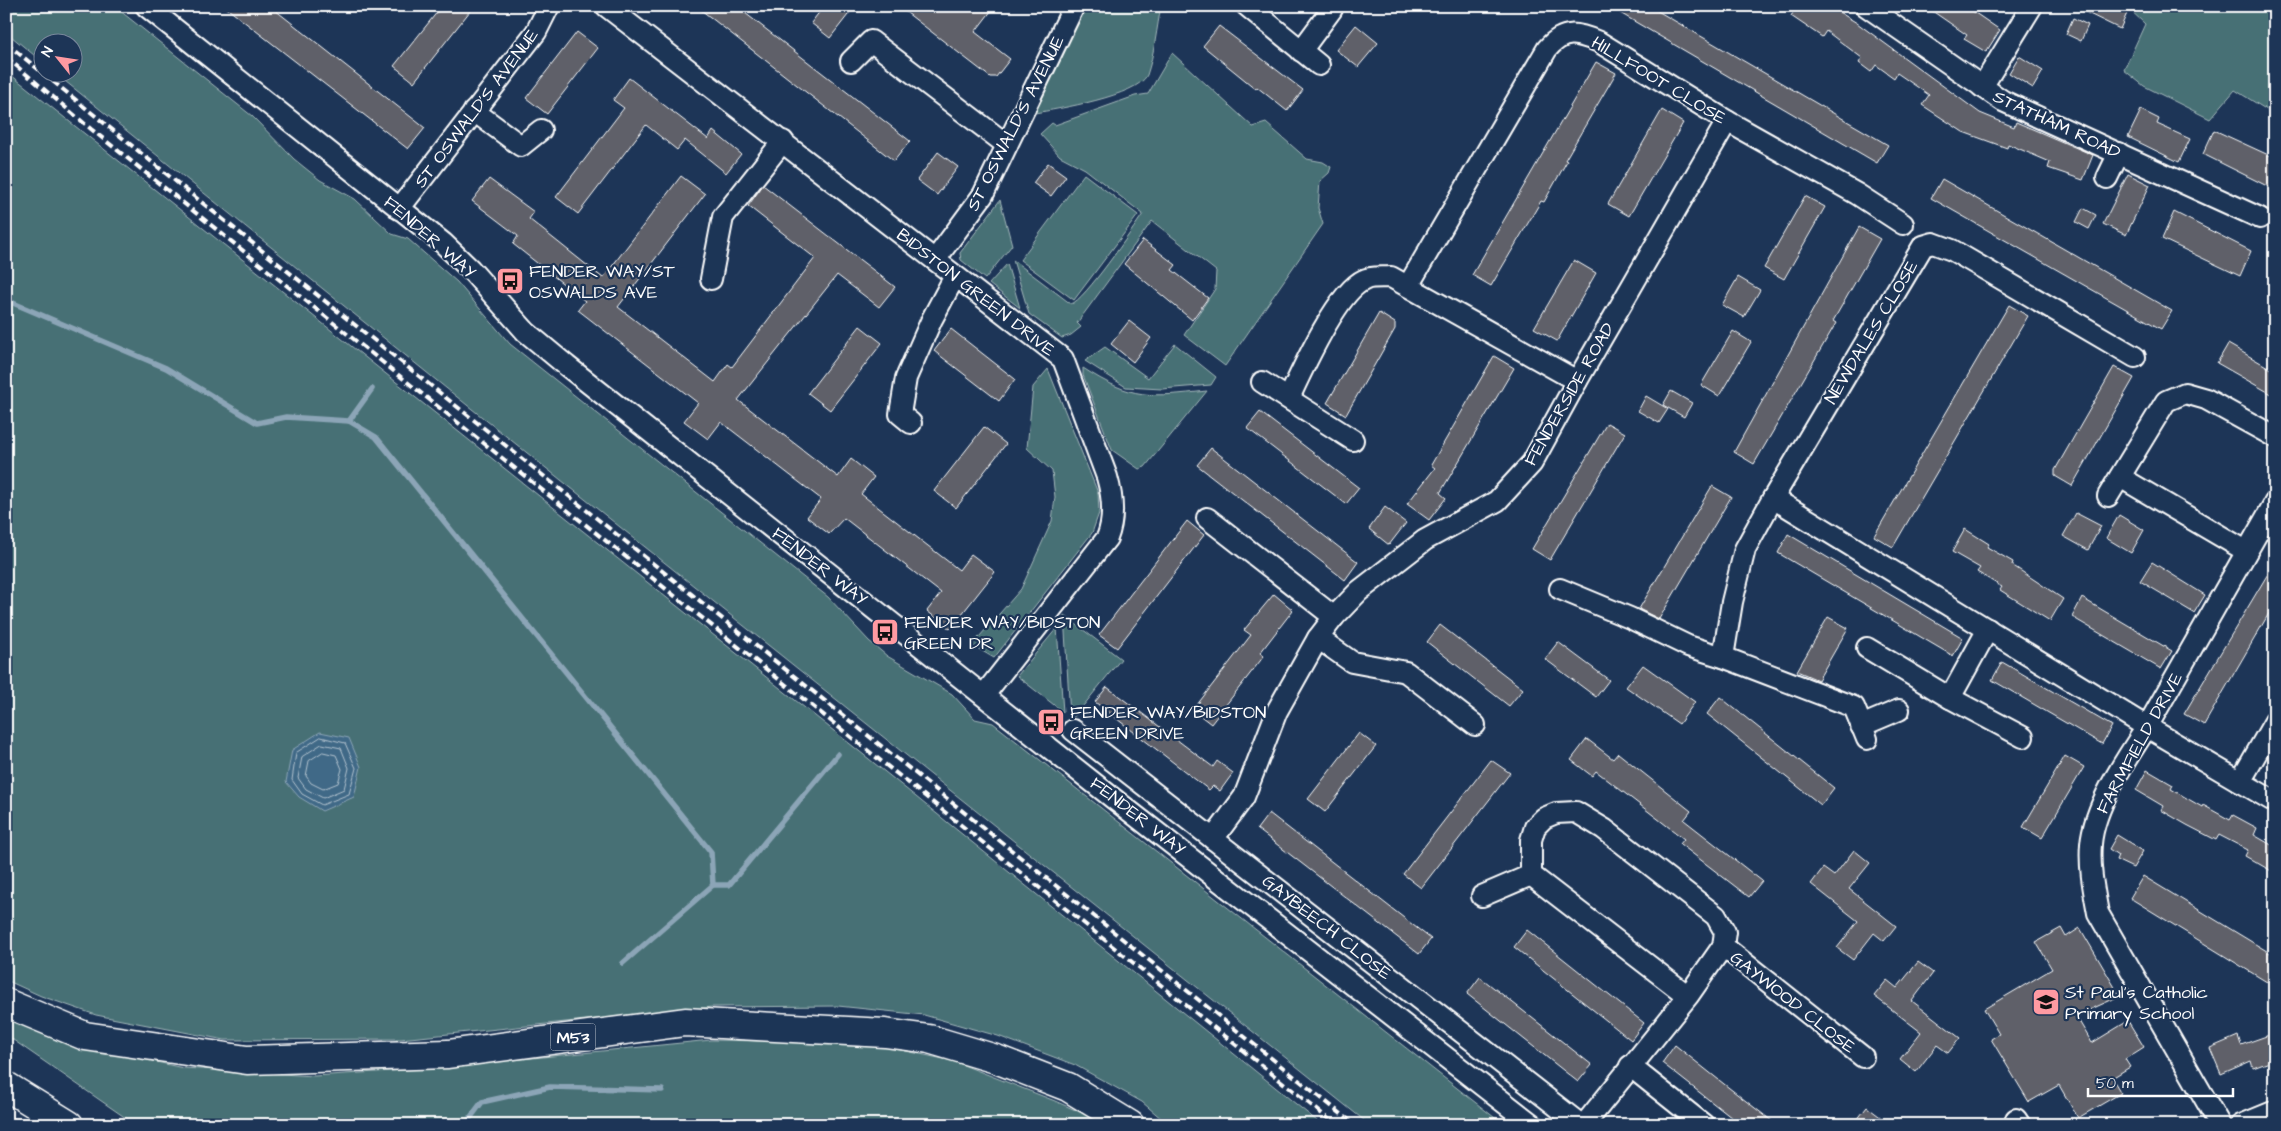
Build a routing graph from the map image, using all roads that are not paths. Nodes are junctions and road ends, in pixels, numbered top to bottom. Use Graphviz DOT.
graph roads {
  1 [pos="146,6"];
  2 [pos="549,6"];
  3 [pos="606,6"];
  4 [pos="1074,6"];
  5 [pos="1247,6"];
  6 [pos="1866,6"];
  7 [pos="2032,6"];
  8 [pos="1332,9"];
  9 [pos="1301,51"];
  10 [pos="851,61"];
  11 [pos="1320,65"];
  12 [pos="1982,88"];
  13 [pos="474,111"];
  14 [pos="1727,121"];
  15 [pos="541,130"];
  16 [pos="784,142"];
  17 [pos="1007,145"];
  18 [pos="2119,153"];
  19 [pos="2106,178"];
  20 [pos="399,208"];
  21 [pos="2260,218"];
  22 [pos="1903,224"];
  23 [pos="935,260"];
  24 [pos="955,276"];
  25 [pos="711,279"];
  26 [pos="1408,286"];
  27 [pos="2135,357"];
  28 [pos="1577,381"];
  29 [pos="1262,382"];
  30 [pos="1289,398"];
  31 [pos="911,423"];
  32 [pos="2275,438"];
  33 [pos="1354,440"];
  34 [pos="2120,477"];
  35 [pos="2108,496"];
  36 [pos="1773,498"];
  37 [pos="2275,502"];
  38 [pos="1207,518"];
  39 [pos="2246,551"];
  40 [pos="1560,589"];
  41 [pos="1334,617"];
  42 [pos="1988,629"];
  43 [pos="1318,638"];
  44 [pos="1867,648"];
  45 [pos="1723,657"];
  46 [pos="984,695"];
  47 [pos="1950,698"];
  48 [pos="1899,710"];
  49 [pos="2275,721"];
  50 [pos="1475,725"];
  51 [pos="2147,727"];
  52 [pos="1073,730"];
  53 [pos="2023,737"];
  54 [pos="1132,777"];
  55 [pos="2240,782"];
  56 [pos="1114,799"];
  57 [pos="2275,802"];
  58 [pos="1213,839"];
  59 [pos="1531,875"];
  60 [pos="1482,896"];
  61 [pos="1723,946"];
  62 [pos="1688,996"];
  63 [pos="6,1003"];
  64 [pos="1863,1057"];
  65 [pos="1630,1066"];
  66 [pos="6,1086"];
  67 [pos="2275,1111"];
  68 [pos="69,1125"];
  69 [pos="1130,1125"];
  70 [pos="1533,1125"];
  71 [pos="1583,1125"];
  72 [pos="1704,1125"];
  73 [pos="2220,1125"];
  74 [pos="2241,1125"];
  1 -- 20 [label="street, FENDER WAY"];
  2 -- 13 [label="street, ST OSWALD'S AVENUE"];
  3 -- 16 [label="street, BIDSTON GREEN DRIVE"];
  4 -- 17 [label="street, ST OSWALD'S AVENUE"];
  5 -- 9 [label="street"];
  6 -- 12 [label="street, STATHAM ROAD"];
  7 -- 12 [label="street"];
  8 -- 9 [label="street"];
  9 -- 11 [label="street"];
  10 -- 17 [label="street"];
  12 -- 18 [label="street, STATHAM ROAD"];
  13 -- 15 [label="street"];
  13 -- 20 [label="street, ST OSWALD'S AVENUE"];
  14 -- 22 [label="street, HILLFOOT CLOSE"];
  14 -- 26 [label="street, HILLFOOT CLOSE"];
  14 -- 28 [label="street, FENDERSIDE ROAD"];
  16 -- 23 [label="street, BIDSTON GREEN DRIVE"];
  16 -- 25 [label="street"];
  17 -- 23 [label="street, ST OSWALD'S AVENUE"];
  18 -- 19 [label="street"];
  18 -- 21 [label="street, STATHAM ROAD"];
  20 -- 46 [label="street, FENDER WAY"];
  23 -- 24 [label="street, BIDSTON GREEN DRIVE"];
  24 -- 31 [label="street"];
  24 -- 46 [label="street, BIDSTON GREEN DRIVE"];
  26 -- 28 [label="street"];
  26 -- 30 [label="street"];
  27 -- 36 [label="street, NEWDALES CLOSE"];
  28 -- 41 [label="street, FENDERSIDE ROAD"];
  29 -- 30 [label="street"];
  30 -- 33 [label="street"];
  32 -- 34 [label="street"];
  34 -- 35 [label="street"];
  34 -- 39 [label="street"];
  36 -- 42 [label="street"];
  36 -- 45 [label="street, NEWDALES CLOSE"];
  37 -- 39 [label="street, FARMFIELD DRIVE"];
  38 -- 41 [label="street"];
  39 -- 51 [label="street, FARMFIELD DRIVE"];
  40 -- 45 [label="street"];
  41 -- 43 [label="street, FENDERSIDE ROAD"];
  42 -- 47 [label="street"];
  42 -- 51 [label="street"];
  43 -- 50 [label="street"];
  43 -- 58 [label="street, FENDERSIDE ROAD"];
  44 -- 47 [label="street"];
  45 -- 48 [label="street"];
  46 -- 56 [label="street, FENDER WAY"];
  47 -- 53 [label="street"];
  49 -- 55 [label="street"];
  51 -- 55 [label="street"];
  51 -- 73 [label="street, FARMFIELD DRIVE"];
  52 -- 54 [label="street, GAYBEECH CLOSE"];
  54 -- 56 [label="street"];
  54 -- 58 [label="street, GAYBEECH CLOSE"];
  55 -- 57 [label="street"];
  56 -- 70 [label="street, FENDER WAY"];
  58 -- 71 [label="street, GAYBEECH CLOSE"];
  59 -- 60 [label="street"];
  59 -- 61 [label="street"];
  59 -- 62 [label="street"];
  61 -- 62 [label="street"];
  61 -- 64 [label="street, GAYWOOD CLOSE"];
  62 -- 65 [label="street"];
  63 -- 69 [label="highway, M53"];
  65 -- 71 [label="street"];
  65 -- 72 [label="street"];
  66 -- 68 [label="highway"];
  67 -- 74 [label="street"];
}
